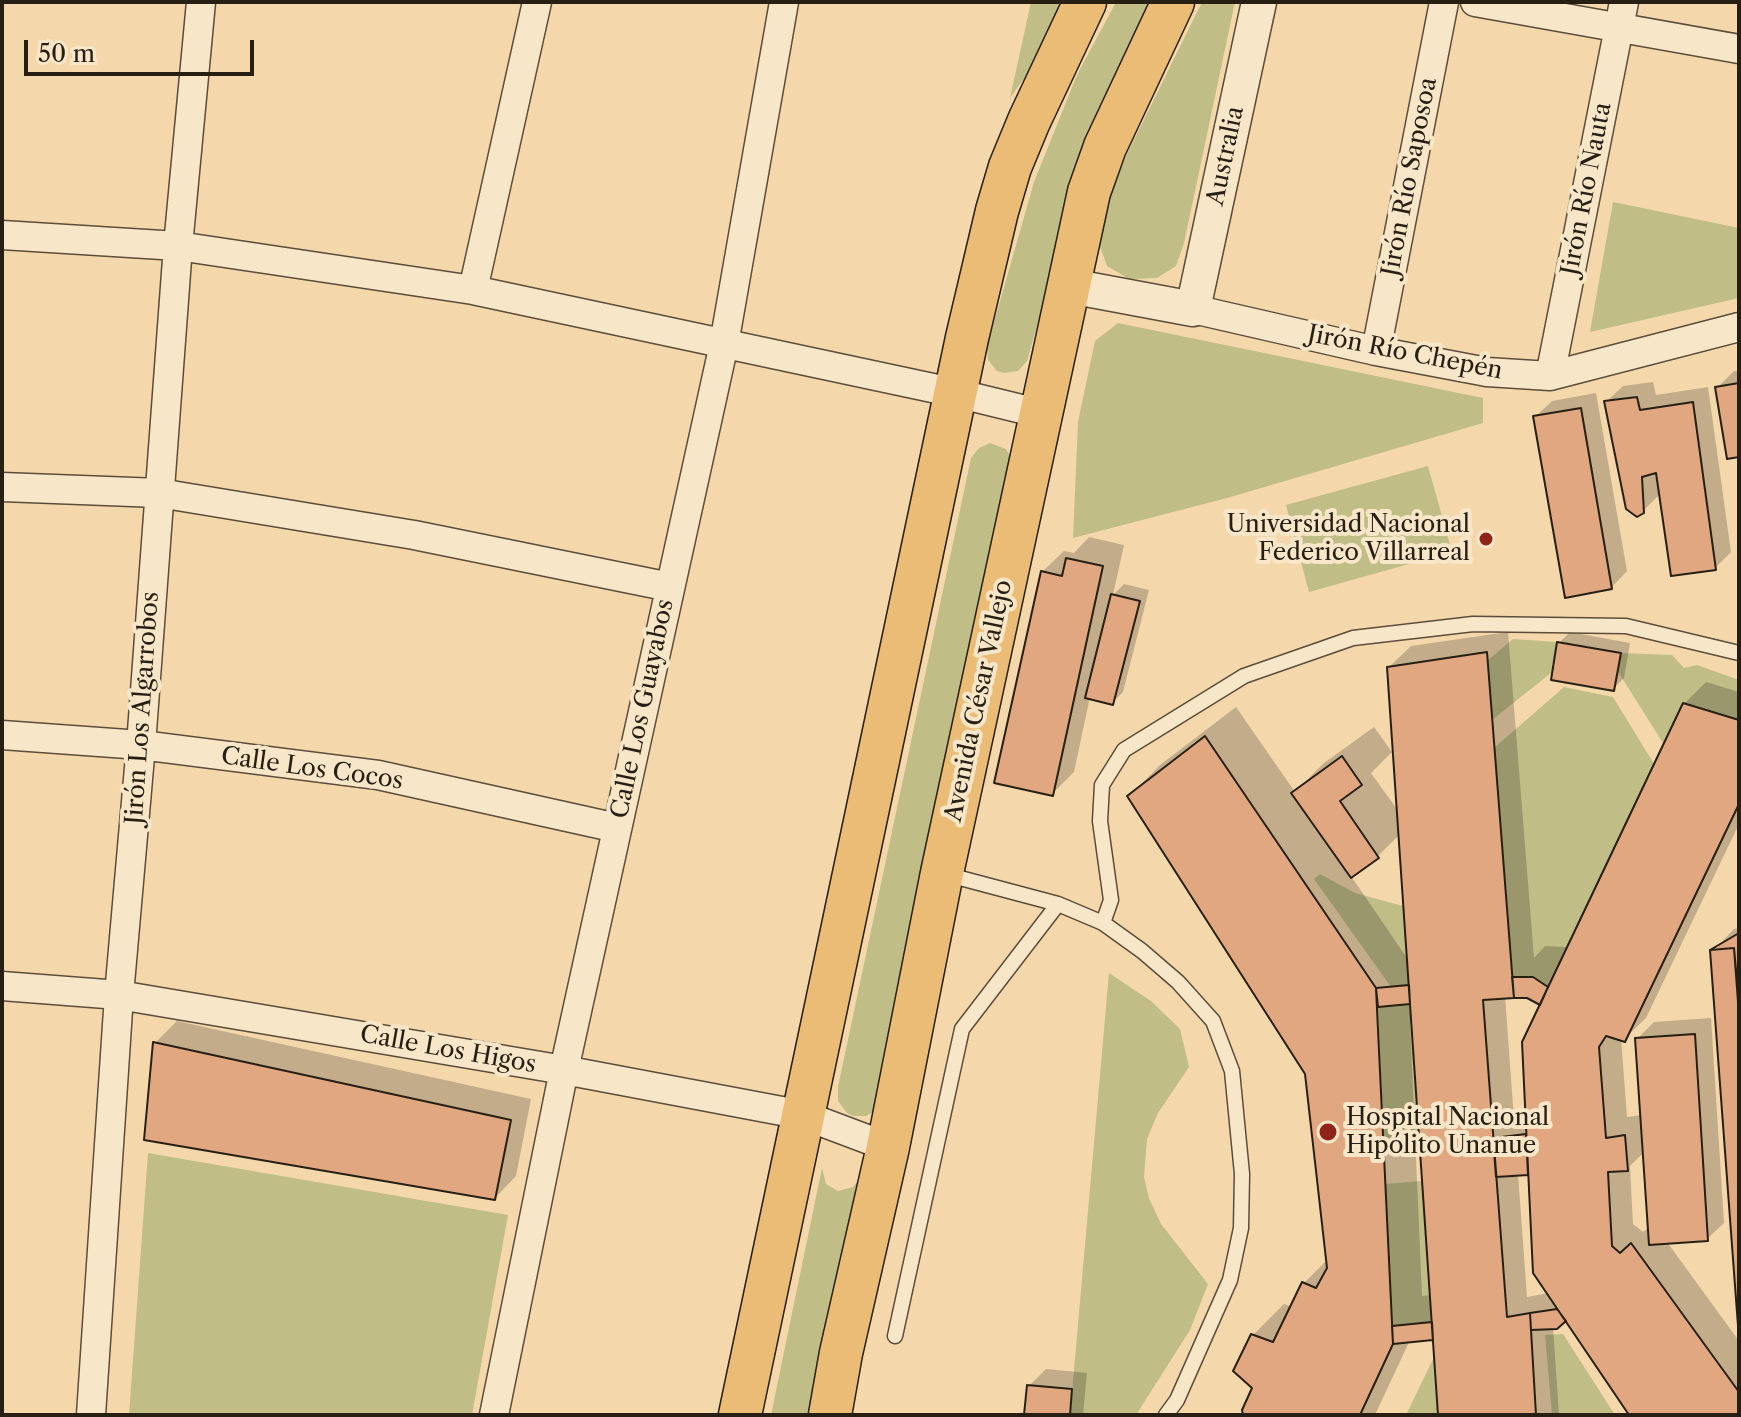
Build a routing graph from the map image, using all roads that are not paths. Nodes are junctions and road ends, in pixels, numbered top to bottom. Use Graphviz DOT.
graph roads {
  1 [pos="201,2"];
  2 [pos="537,2"];
  3 [pos="784,2"];
  4 [pos="1085,2"];
  5 [pos="1173,2"];
  6 [pos="1259,2"];
  7 [pos="1444,2"];
  8 [pos="1475,2"];
  9 [pos="1621,14"];
  10 [pos="1739,49"];
  11 [pos="2,235"];
  12 [pos="178,246"];
  13 [pos="1070,286"];
  14 [pos="473,290"];
  15 [pos="1193,309"];
  16 [pos="1739,327"];
  17 [pos="724,344"];
  18 [pos="1376,351"];
  19 [pos="1550,376"];
  20 [pos="956,393"];
  21 [pos="1042,414"];
  22 [pos="2,487"];
  23 [pos="159,493"];
  24 [pos="670,587"];
  25 [pos="1739,653"];
  26 [pos="2,735"];
  27 [pos="141,745"];
  28 [pos="617,828"];
  29 [pos="942,873"];
  30 [pos="1058,904"];
  31 [pos="1103,923"];
  32 [pos="2,986"];
  33 [pos="119,995"];
  34 [pos="564,1070"];
  35 [pos="803,1115"];
  36 [pos="888,1147"];
  37 [pos="895,1336"];
  38 [pos="91,1415"];
  39 [pos="494,1415"];
  40 [pos="740,1415"];
  41 [pos="830,1415"];
  42 [pos="1166,1415"];
  1 -- 12 [label="street, Jirón Los Algarrobos"];
  2 -- 14 [label="street"];
  3 -- 17 [label="street, Calle Los Guayabos"];
  4 -- 20 [label="main road"];
  5 -- 13 [label="main road, Avenida César Vallejo"];
  6 -- 15 [label="street, Australia"];
  7 -- 18 [label="street, Jirón Río Saposoa"];
  8 -- 9 [label="street"];
  9 -- 10 [label="street"];
  9 -- 19 [label="street, Jirón Río Nauta"];
  11 -- 12 [label="street"];
  12 -- 14 [label="street"];
  12 -- 23 [label="street, Jirón Los Algarrobos"];
  13 -- 15 [label="street, Jirón Río Chepén"];
  13 -- 21 [label="main road, Avenida César Vallejo"];
  14 -- 17 [label="street"];
  15 -- 18 [label="street, Jirón Río Chepén"];
  16 -- 19 [label="street, Jirón Río Chepén"];
  17 -- 20 [label="street"];
  17 -- 24 [label="street, Calle Los Guayabos"];
  18 -- 19 [label="street, Jirón Río Chepén"];
  20 -- 21 [label="street"];
  20 -- 35 [label="main road"];
  21 -- 29 [label="main road, Avenida César Vallejo"];
  22 -- 23 [label="street"];
  23 -- 24 [label="street"];
  23 -- 27 [label="street, Jirón Los Algarrobos"];
  24 -- 28 [label="street, Calle Los Guayabos"];
  25 -- 31 [label="lane"];
  26 -- 27 [label="street, Calle Los Cocos"];
  27 -- 28 [label="street, Calle Los Cocos"];
  27 -- 33 [label="street, Jirón Los Algarrobos"];
  28 -- 34 [label="street, Calle Los Guayabos"];
  29 -- 30 [label="lane"];
  29 -- 36 [label="main road, Avenida César Vallejo"];
  30 -- 31 [label="lane"];
  30 -- 37 [label="lane"];
  31 -- 42 [label="lane"];
  32 -- 33 [label="street, Calle Los Higos"];
  33 -- 34 [label="street, Calle Los Higos"];
  33 -- 38 [label="street, Jirón Los Algarrobos"];
  34 -- 35 [label="street, Calle Los Higos"];
  34 -- 39 [label="street, Calle Los Guayabos"];
  35 -- 36 [label="street, Calle Los Higos"];
  35 -- 40 [label="main road"];
  36 -- 41 [label="main road, Avenida César Vallejo"];
}
